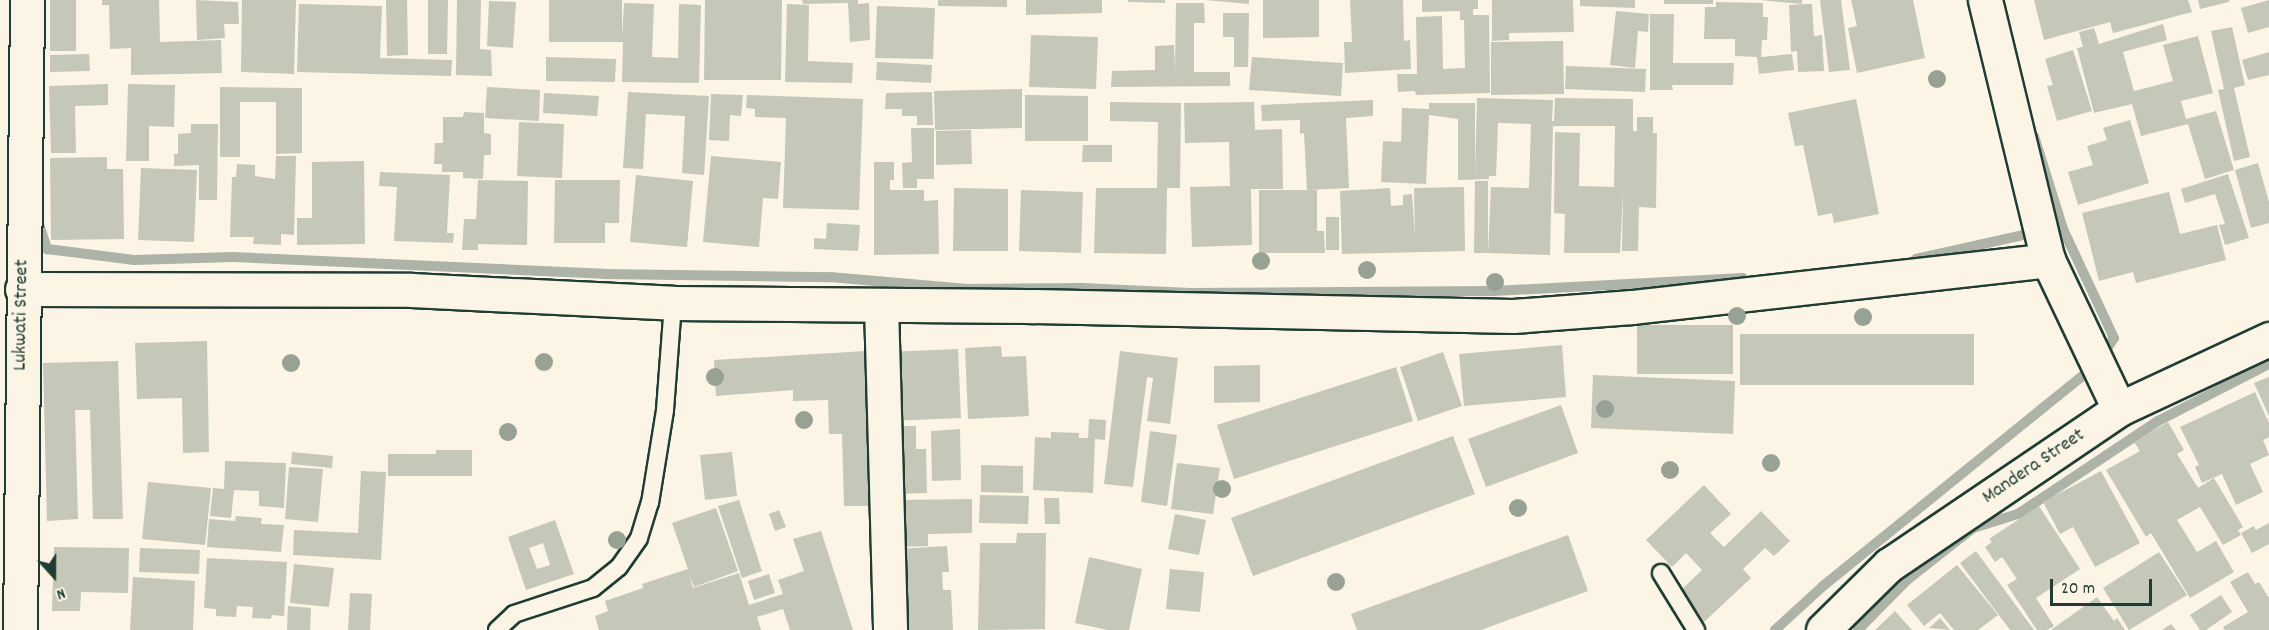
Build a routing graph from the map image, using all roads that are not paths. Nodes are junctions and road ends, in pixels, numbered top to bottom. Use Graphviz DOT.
graph roads {
  1 [pos="27,0"];
  2 [pos="1985,0"];
  3 [pos="2048,260"];
  4 [pos="22,290"];
  5 [pos="673,303"];
  6 [pos="881,305"];
  7 [pos="2269,339"];
  8 [pos="2119,409"];
  9 [pos="1661,573"];
  10 [pos="20,630"];
  11 [pos="497,630"];
  12 [pos="890,630"];
  13 [pos="1696,630"];
  14 [pos="1823,630"];
  1 -- 4 [label="street, Lukwati Street"];
  2 -- 3 [label="street"];
  3 -- 6 [label="street"];
  3 -- 8 [label="street"];
  4 -- 5 [label="street"];
  4 -- 10 [label="street, Lukwati Street"];
  5 -- 6 [label="street"];
  5 -- 11 [label="lane"];
  6 -- 12 [label="street"];
  7 -- 8 [label="street, Mandera Street"];
  8 -- 14 [label="street, Mandera Street"];
  9 -- 13 [label="lane"];
}
